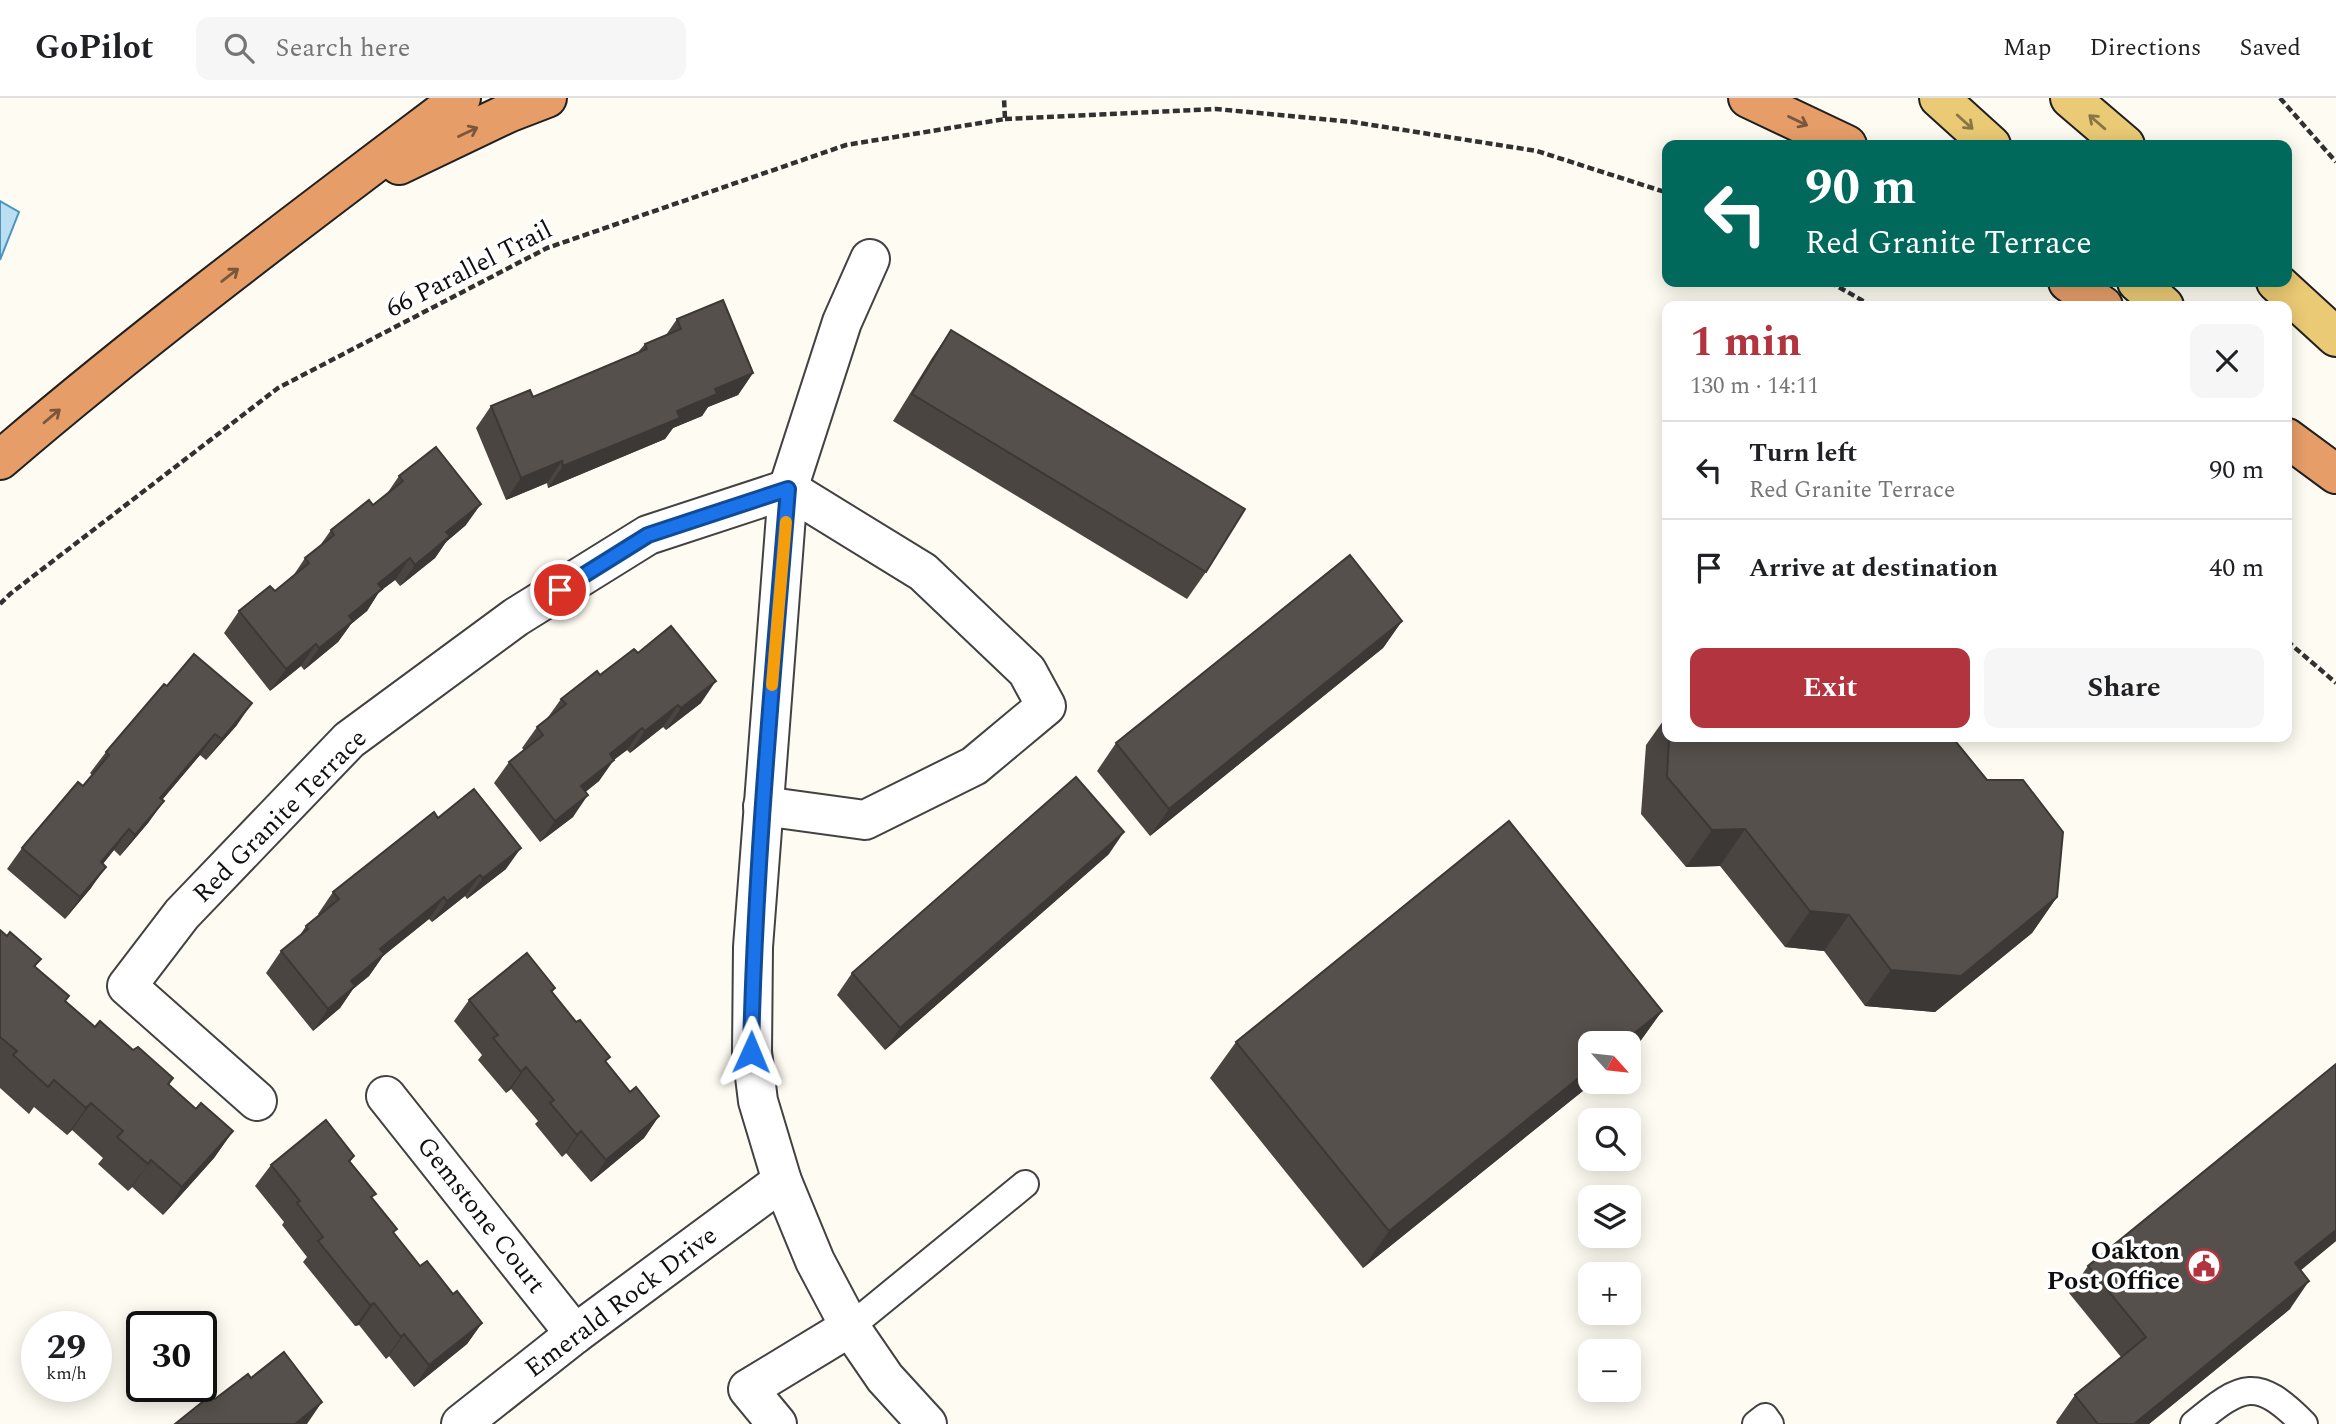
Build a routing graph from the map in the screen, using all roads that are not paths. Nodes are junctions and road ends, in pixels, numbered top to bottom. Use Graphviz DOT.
graph roads {
  1 [pos="460,98"];
  2 [pos="547,98"];
  3 [pos="1748,98"];
  4 [pos="1939,98"];
  5 [pos="2070,98"];
  6 [pos="1836,140"];
  7 [pos="1985,140"];
  8 [pos="2119,140"];
  9 [pos="319,206"];
  10 [pos="870,259"];
  11 [pos="2075,287"];
  12 [pos="2143,287"];
  13 [pos="2281,287"];
  14 [pos="2096,301"];
  15 [pos="2158,301"];
  16 [pos="2336,337"];
  17 [pos="2292,424"];
  18 [pos="2292,442"];
  19 [pos="0,460"];
  20 [pos="2336,464"];
  21 [pos="2336,474"];
  22 [pos="788,489"];
  23 [pos="763,806"];
  24 [pos="386,1096"];
  25 [pos="257,1101"];
  26 [pos="782,1181"];
  27 [pos="1026,1184"];
  28 [pos="850,1327"];
  29 [pos="575,1334"];
  30 [pos="461,1424"];
  31 [pos="777,1424"];
  32 [pos="928,1424"];
  33 [pos="1756,1424"];
  34 [pos="1770,1424"];
  35 [pos="2194,1424"];
  36 [pos="2304,1424"];
  1 -- 9 [label="highway"];
  9 -- 2 [label="highway, one-way"];
  3 -- 6 [label="highway, one-way"];
  4 -- 7 [label="main road, one-way"];
  8 -- 5 [label="main road, one-way"];
  19 -- 9 [label="highway, one-way"];
  10 -- 22 [label="street"];
  11 -- 14 [label="highway"];
  12 -- 15 [label="main road"];
  13 -- 16 [label="main road"];
  17 -- 20 [label="main road"];
  18 -- 21 [label="highway"];
  22 -- 23 [label="street"];
  22 -- 23 [label="street"];
  22 -- 25 [label="street, Red Granite Terrace"];
  23 -- 26 [label="street"];
  24 -- 29 [label="street, Gemstone Court"];
  26 -- 28 [label="street"];
  26 -- 29 [label="street, Emerald Rock Drive"];
  27 -- 28 [label="lane"];
  28 -- 31 [label="street"];
  28 -- 32 [label="street"];
  29 -- 30 [label="street, Emerald Rock Drive"];
  33 -- 34 [label="lane"];
  35 -- 36 [label="lane"];
}
